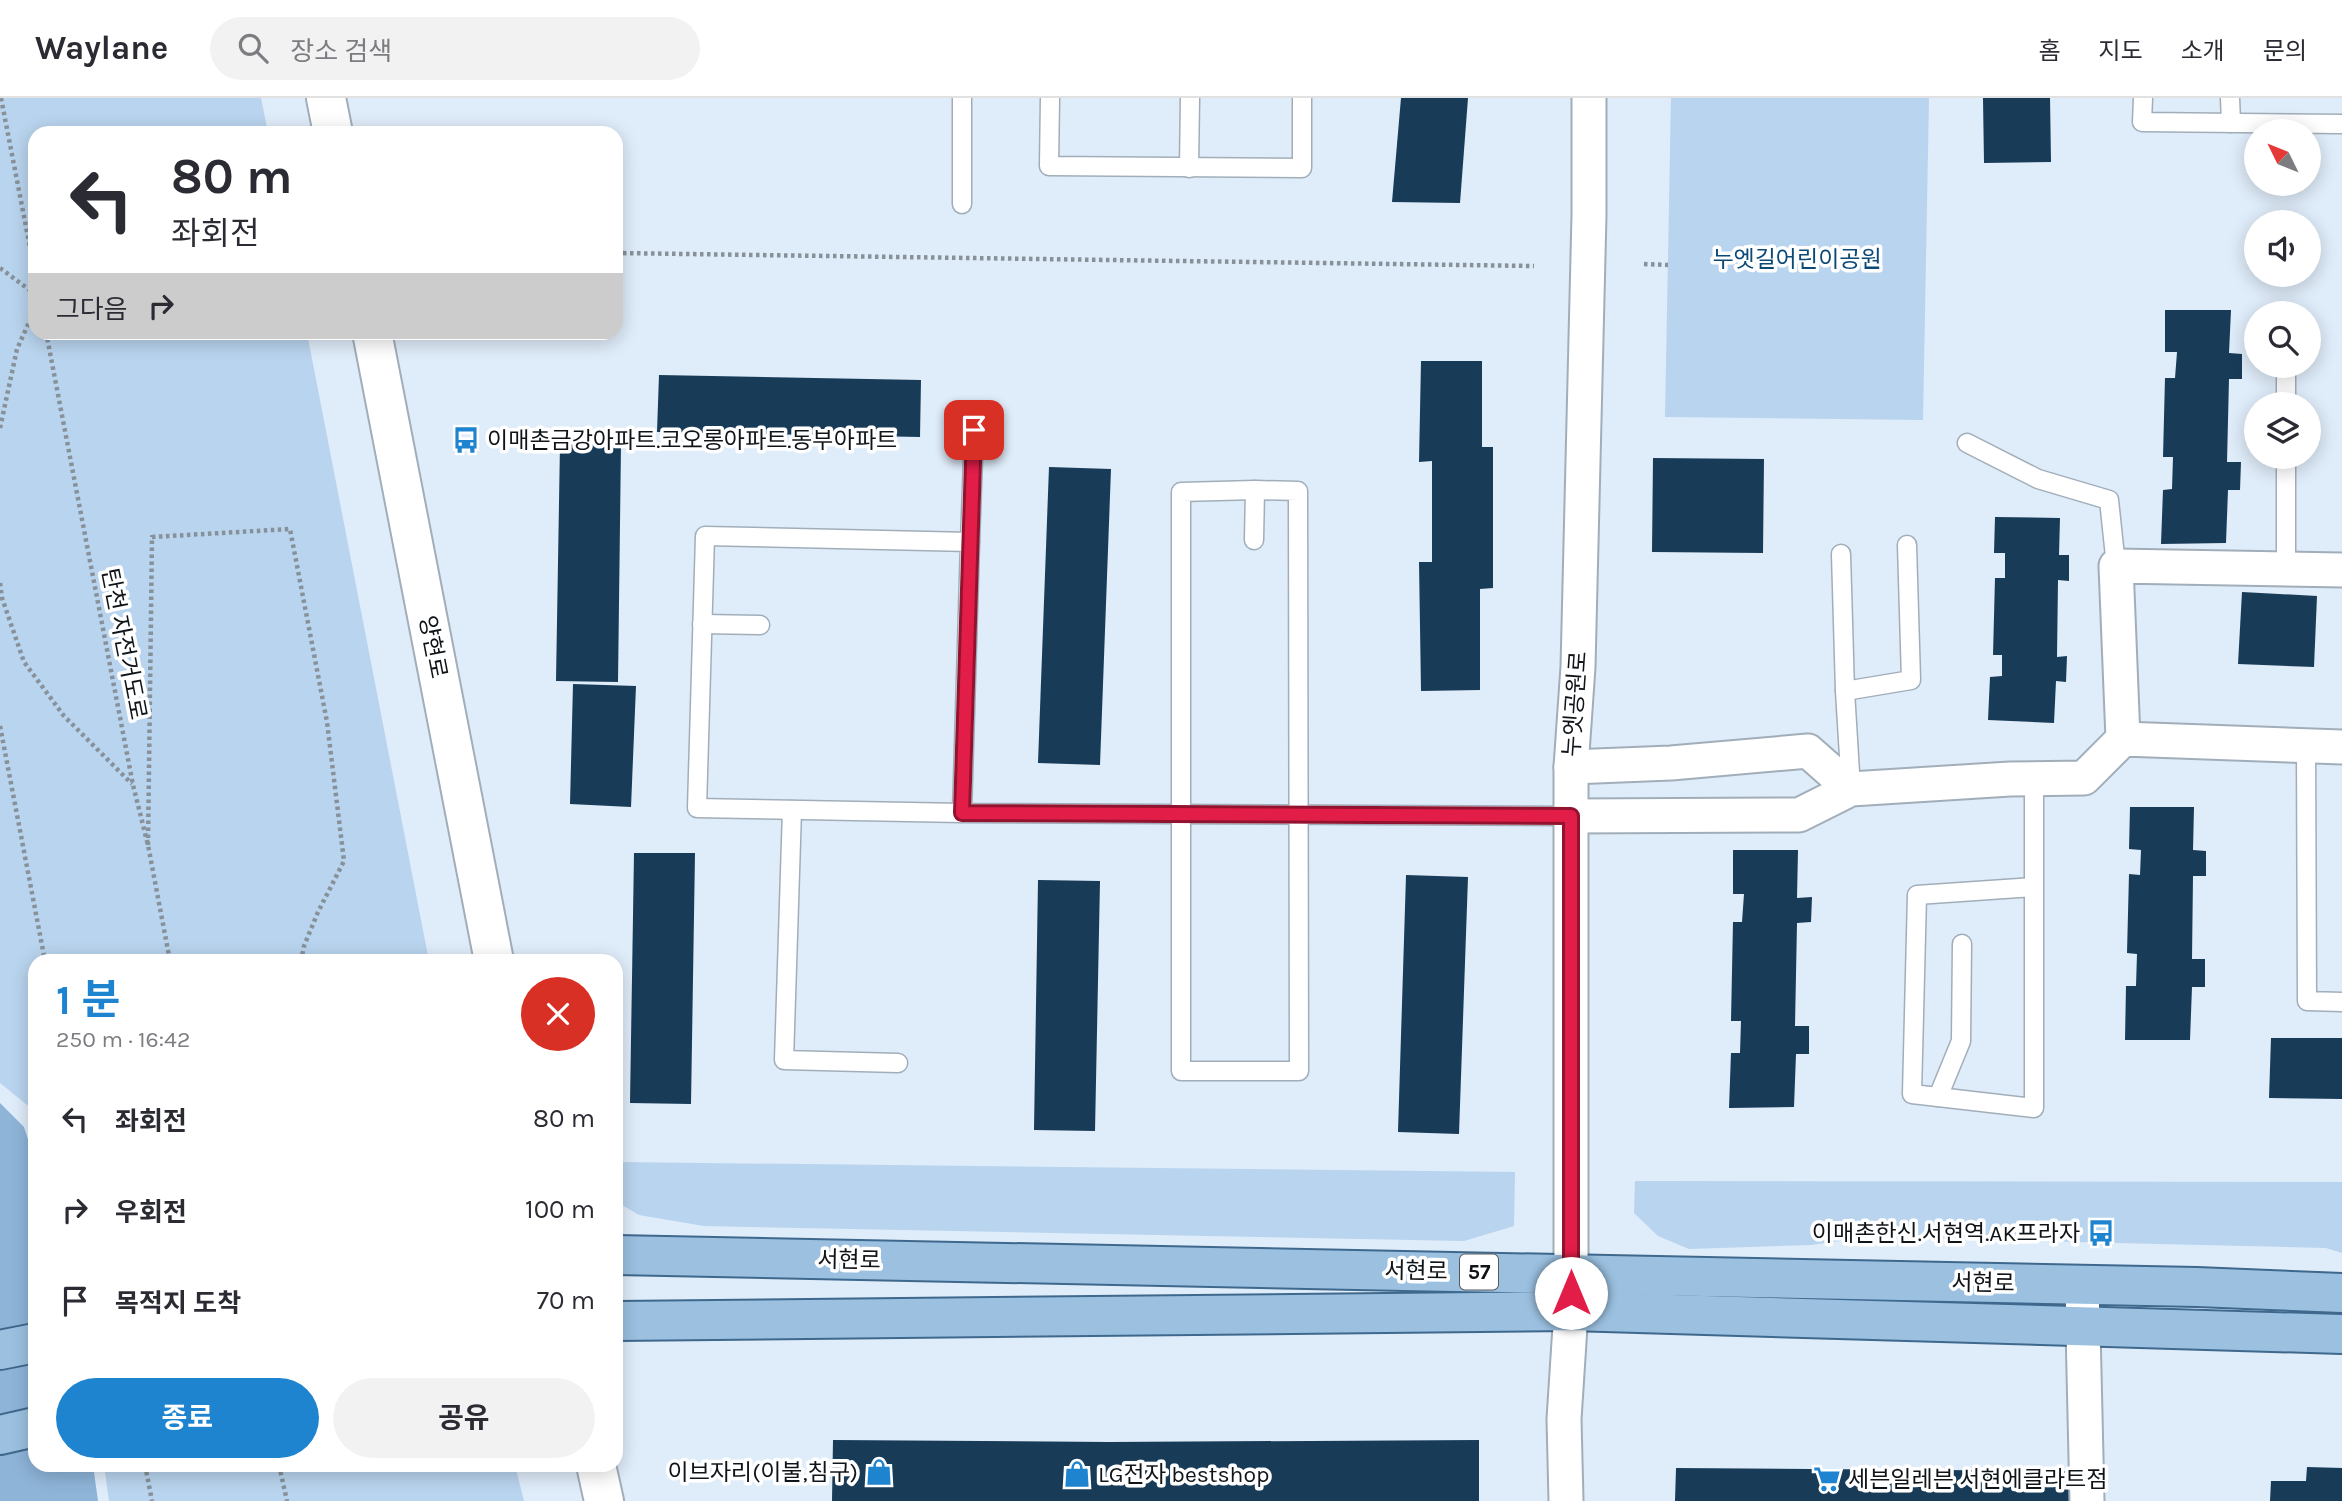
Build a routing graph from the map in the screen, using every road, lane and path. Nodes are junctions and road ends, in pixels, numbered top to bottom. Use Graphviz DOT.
graph roads {
  1 [pos="1,98"];
  2 [pos="326,98"];
  3 [pos="962,98"];
  4 [pos="1050,98"];
  5 [pos="1191,98"];
  6 [pos="1302,98"];
  7 [pos="1589,98"];
  8 [pos="2143,98"];
  9 [pos="2230,98"];
  10 [pos="2231,123"];
  11 [pos="2342,124"];
  12 [pos="332,126"];
  13 [pos="1189,168"];
  14 [pos="962,204"];
  15 [pos="28,237"];
  16 [pos="623,253"];
  17 [pos="1644,264"];
  18 [pos="1668,265"];
  19 [pos="1534,267"];
  20 [pos="0,268"];
  21 [pos="28,289"];
  22 [pos="28,325"];
  23 [pos="48,340"];
  24 [pos="374,340"];
  25 [pos="0,428"];
  26 [pos="974,430"];
  27 [pos="1967,443"];
  28 [pos="2286,469"];
  29 [pos="1255,490"];
  30 [pos="1254,540"];
  31 [pos="970,542"];
  32 [pos="1907,545"];
  33 [pos="1841,554"];
  34 [pos="2116,566"];
  35 [pos="2286,569"];
  36 [pos="2342,570"];
  37 [pos="0,583"];
  38 [pos="702,624"];
  39 [pos="760,625"];
  40 [pos="1845,691"];
  41 [pos="0,726"];
  42 [pos="2123,739"];
  43 [pos="2306,746"];
  44 [pos="2342,747"];
  45 [pos="1571,767"];
  46 [pos="2034,779"];
  47 [pos="133,785"];
  48 [pos="1851,789"];
  49 [pos="792,810"];
  50 [pos="962,813"];
  51 [pos="1182,814"];
  52 [pos="1300,815"];
  53 [pos="1571,816"];
  54 [pos="148,845"];
  55 [pos="2034,887"];
  56 [pos="1962,944"];
  57 [pos="44,954"];
  58 [pos="169,954"];
  59 [pos="302,954"];
  60 [pos="493,954"];
  61 [pos="2342,1002"];
  62 [pos="898,1063"];
  63 [pos="1938,1097"];
  64 [pos="623,1255"];
  65 [pos="2082,1285"];
  66 [pos="1571,1293"];
  67 [pos="2342,1293"];
  68 [pos="623,1321"];
  69 [pos="2083,1326"];
  70 [pos="2342,1334"];
  71 [pos="28,1344"];
  72 [pos="0,1350"];
  73 [pos="28,1429"];
  74 [pos="0,1435"];
  75 [pos="146,1472"];
  76 [pos="281,1472"];
  77 [pos="598,1472"];
  78 [pos="152,1501"];
  79 [pos="287,1501"];
  80 [pos="604,1501"];
  81 [pos="1566,1501"];
  82 [pos="2087,1501"];
  1 -- 15 [label="path"];
  2 -- 12 [label="main road"];
  3 -- 14 [label="lane"];
  4 -- 13 [label="lane"];
  5 -- 13 [label="lane"];
  6 -- 13 [label="lane"];
  7 -- 45 [label="street, 누엣공원로"];
  8 -- 10 [label="lane"];
  9 -- 10 [label="lane"];
  10 -- 11 [label="lane"];
  16 -- 19 [label="path"];
  17 -- 18 [label="path"];
  20 -- 21 [label="path"];
  22 -- 25 [label="path"];
  23 -- 47 [label="path, 탄천 자전거도로"];
  24 -- 60 [label="main road, 양현로"];
  26 -- 31 [label="lane"];
  27 -- 34 [label="lane"];
  28 -- 35 [label="lane"];
  29 -- 30 [label="lane"];
  29 -- 51 [label="lane"];
  29 -- 52 [label="lane"];
  31 -- 38 [label="lane"];
  31 -- 50 [label="lane"];
  32 -- 40 [label="lane"];
  33 -- 40 [label="lane"];
  34 -- 35 [label="street"];
  34 -- 42 [label="street"];
  35 -- 36 [label="street"];
  37 -- 47 [label="path"];
  38 -- 39 [label="lane"];
  38 -- 49 [label="lane"];
  40 -- 48 [label="lane"];
  41 -- 57 [label="path"];
  42 -- 43 [label="street"];
  42 -- 46 [label="street"];
  43 -- 44 [label="street"];
  43 -- 61 [label="lane"];
  45 -- 48 [label="street"];
  45 -- 53 [label="street, 누엣공원로"];
  46 -- 48 [label="street"];
  46 -- 55 [label="lane"];
  47 -- 54 [label="path, 탄천 자전거도로"];
  48 -- 53 [label="street"];
  49 -- 50 [label="lane"];
  49 -- 62 [label="lane"];
  50 -- 51 [label="lane"];
  51 -- 52 [label="lane"];
  51 -- 52 [label="lane"];
  52 -- 53 [label="lane"];
  53 -- 66 [label="street, 누엣공원로"];
  54 -- 58 [label="path, 탄천 자전거도로"];
  54 -- 59 [label="path"];
  55 -- 63 [label="lane"];
  55 -- 63 [label="lane"];
  56 -- 63 [label="lane"];
  64 -- 66 [label="main road, 서현로 / 57"];
  65 -- 66 [label="main road, 서현로 / 57"];
  65 -- 67 [label="main road, 서현로 / 57"];
  65 -- 69 [label="street"];
  66 -- 68 [label="main road, 서현로 / 57"];
  66 -- 69 [label="main road, 서현로 / 57"];
  66 -- 81 [label="street, 누엣공원로"];
  69 -- 70 [label="main road, 서현로 / 57"];
  69 -- 82 [label="street"];
  71 -- 72 [label="main road"];
  73 -- 74 [label="main road"];
  75 -- 78 [label="path"];
  76 -- 79 [label="path"];
  77 -- 80 [label="main road"];
}
